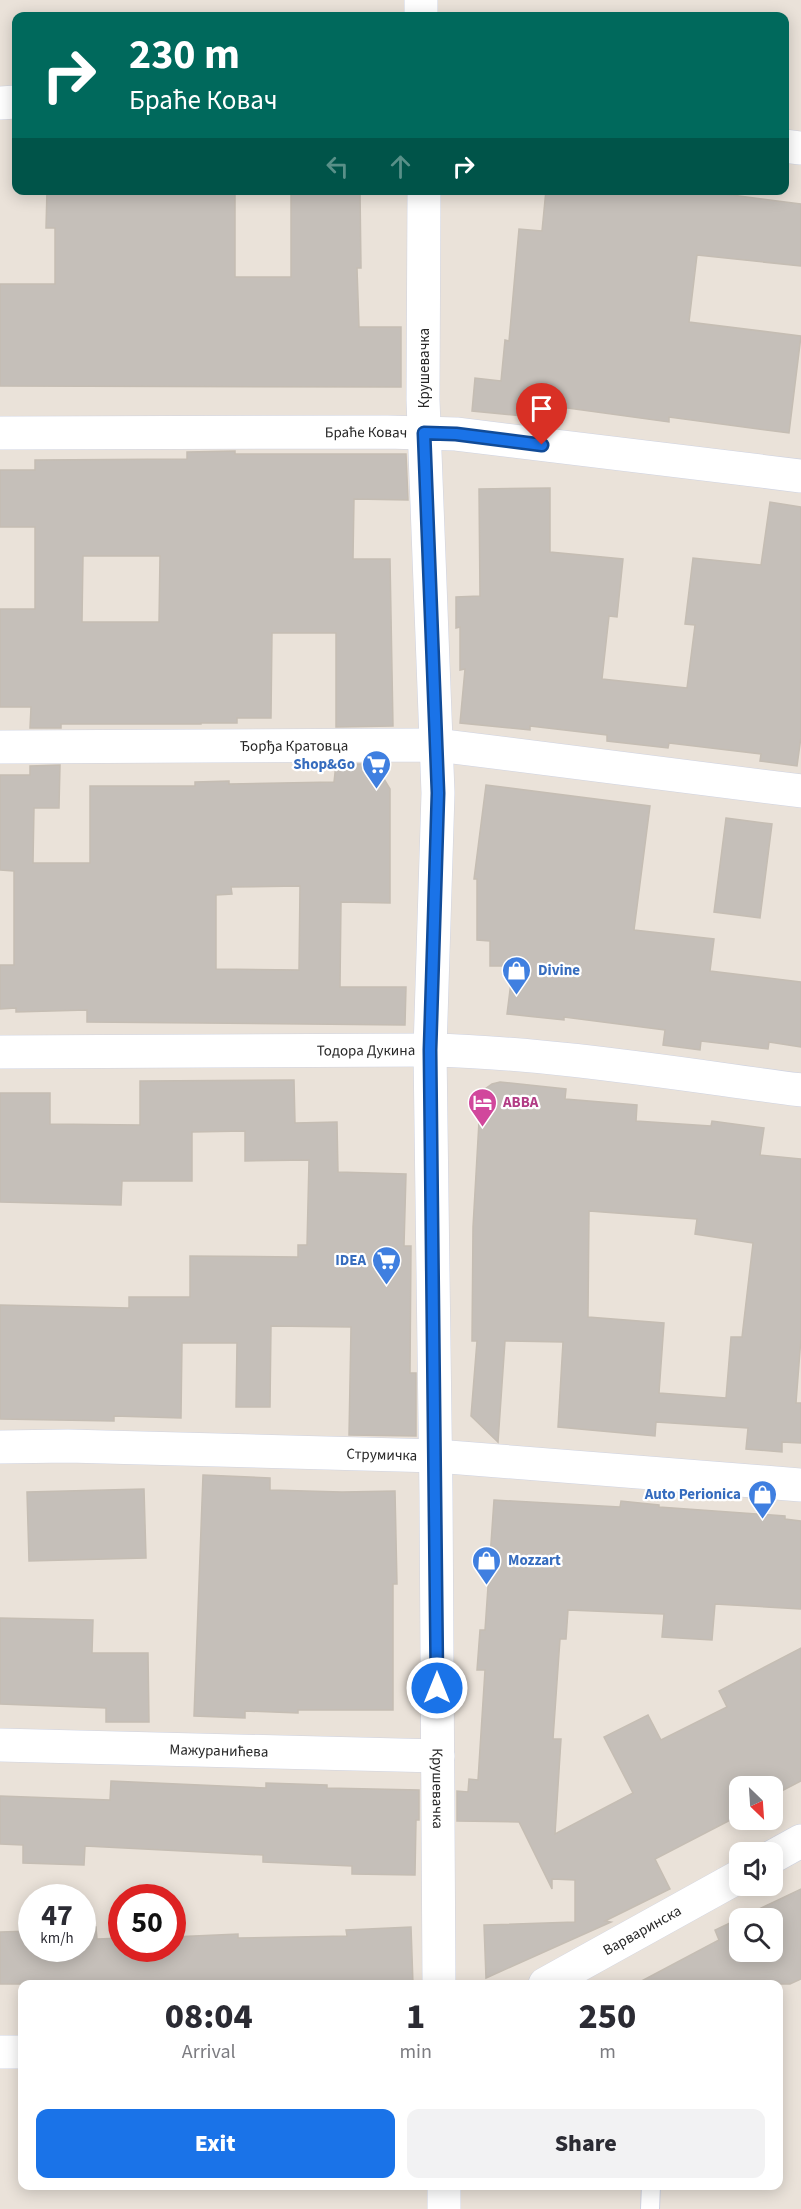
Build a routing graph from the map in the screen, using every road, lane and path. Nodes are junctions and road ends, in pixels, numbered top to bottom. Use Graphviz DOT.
graph roads {
  1 [pos="424,195"];
  2 [pos="424,433"];
  3 [pos="0,434"];
  4 [pos="801,476"];
  5 [pos="437,745"];
  6 [pos="0,747"];
  7 [pos="801,791"];
  8 [pos="430,1050"];
  9 [pos="0,1052"];
  10 [pos="801,1090"];
  11 [pos="0,1447"];
  12 [pos="436,1456"];
  13 [pos="801,1485"];
  14 [pos="0,1745"];
  15 [pos="438,1756"];
  16 [pos="801,1841"];
  17 [pos="783,1851"];
  18 [pos="729,1882"];
  19 [pos="439,1980"];
  20 [pos="552,1980"];
  21 [pos="0,2052"];
  22 [pos="18,2052"];
  23 [pos="444,2190"];
  24 [pos="651,2190"];
  25 [pos="444,2209"];
  26 [pos="650,2209"];
  1 -- 2 [label="street, Крушевачка"];
  2 -- 3 [label="street, Браће Ковач"];
  2 -- 4 [label="street, Браће Ковач"];
  2 -- 5 [label="street, Крушевачка"];
  5 -- 6 [label="street, Ђорђа Кратовца"];
  5 -- 7 [label="street, Ђорђа Кратовца"];
  5 -- 8 [label="street, Крушевачка"];
  8 -- 9 [label="street, Тодора Дукина"];
  8 -- 10 [label="street, Тодора Дукина"];
  8 -- 12 [label="street, Крушевачка"];
  11 -- 12 [label="street, Струмичка"];
  12 -- 13 [label="street, Струмичка"];
  12 -- 15 [label="street, Крушевачка"];
  14 -- 15 [label="street, Мажуранићева"];
  15 -- 19 [label="street, Крушевачка"];
  16 -- 17 [label="street"];
  18 -- 20 [label="street, Варваринска"];
  21 -- 22 [label="street"];
  23 -- 25 [label="street"];
  24 -- 26 [label="lane"];
}
